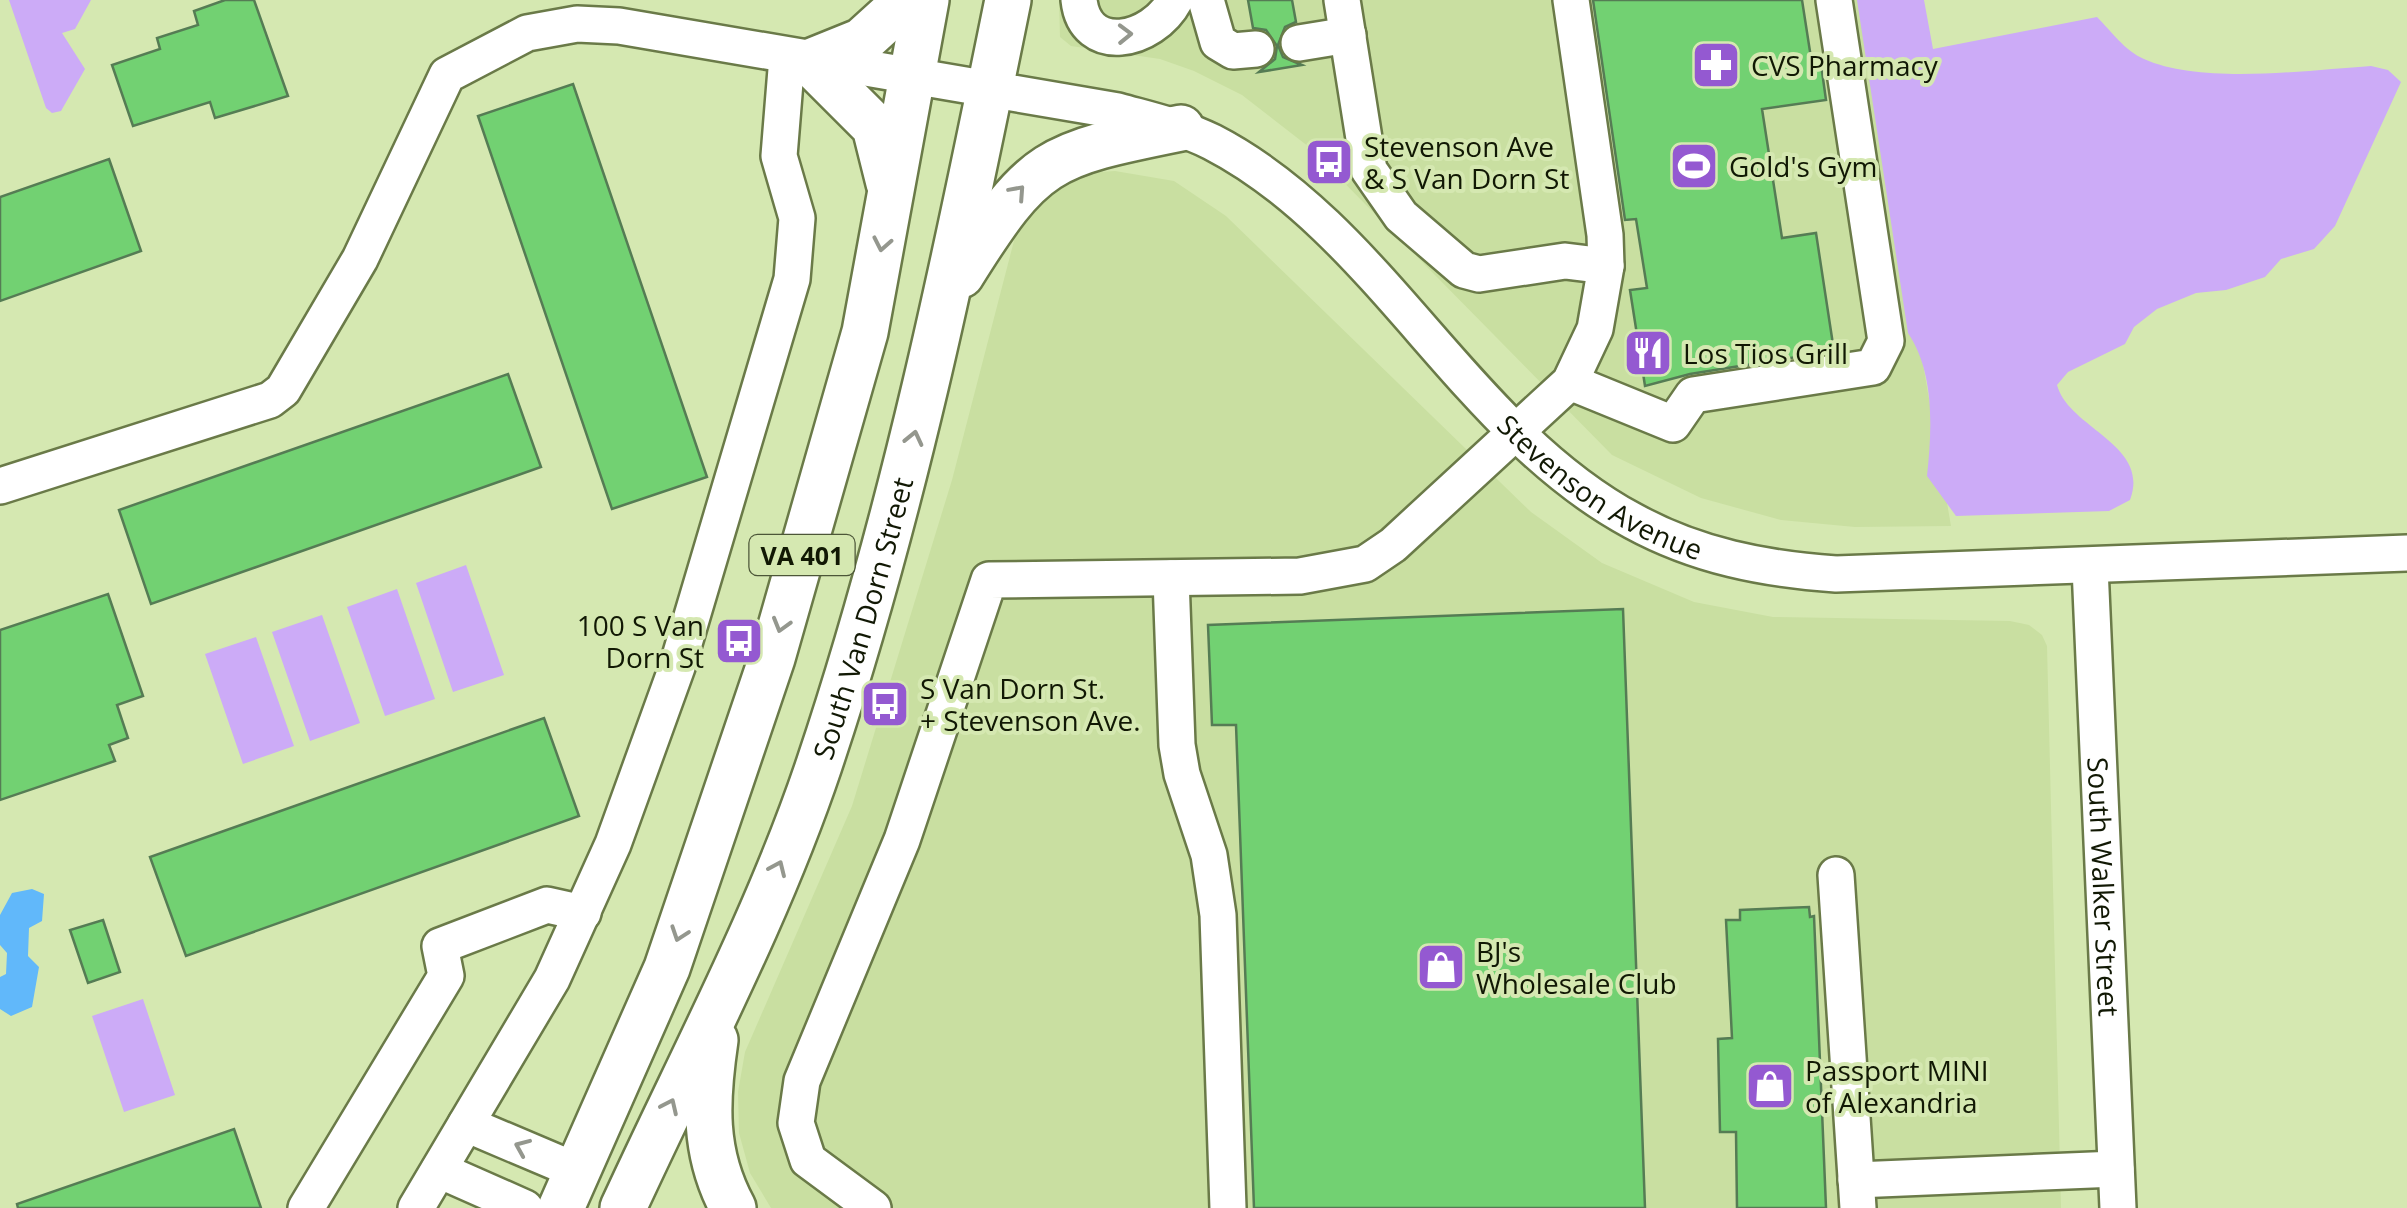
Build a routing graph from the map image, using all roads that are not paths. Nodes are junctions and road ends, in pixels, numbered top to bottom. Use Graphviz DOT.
graph roads {
  1 [pos="907,0"];
  2 [pos="926,0"];
  3 [pos="1008,0"];
  4 [pos="1080,0"];
  5 [pos="1175,0"];
  6 [pos="1206,0"];
  7 [pos="1342,0"];
  8 [pos="1571,0"];
  9 [pos="1834,0"];
  10 [pos="1348,35"];
  11 [pos="1299,43"];
  12 [pos="1256,49"];
  13 [pos="799,59"];
  14 [pos="912,79"];
  15 [pos="989,91"];
  16 [pos="1181,128"];
  17 [pos="891,196"];
  18 [pos="1606,266"];
  19 [pos="944,302"];
  20 [pos="1570,382"];
  21 [pos="1516,432"];
  22 [pos="0,486"];
  23 [pos="2407,553"];
  24 [pos="2090,567"];
  25 [pos="1171,578"];
  26 [pos="1836,875"];
  27 [pos="583,913"];
  28 [pos="724,989"];
  29 [pos="466,1124"];
  30 [pos="439,1170"];
  31 [pos="2116,1170"];
  32 [pos="569,1190"];
  33 [pos="1857,1194"];
  34 [pos="638,1204"];
  35 [pos="306,1208"];
  36 [pos="416,1208"];
  37 [pos="525,1208"];
  38 [pos="734,1208"];
  39 [pos="874,1208"];
  40 [pos="1228,1208"];
  41 [pos="2118,1208"];
  1 -- 13 [label="main road"];
  2 -- 14 [label="main road, VA 401"];
  3 -- 15 [label="main road, South Van Dorn Street / VA 401"];
  4 -- 5 [label="street, one-way"];
  6 -- 12 [label="street"];
  7 -- 10 [label="street"];
  8 -- 18 [label="street"];
  9 -- 20 [label="street"];
  10 -- 11 [label="street"];
  10 -- 18 [label="street"];
  13 -- 14 [label="street, Stevenson Avenue"];
  13 -- 17 [label="main road"];
  13 -- 22 [label="street, Stevenson Avenue"];
  13 -- 27 [label="street"];
  14 -- 15 [label="street, Stevenson Avenue"];
  14 -- 17 [label="main road, VA 401"];
  15 -- 16 [label="street, Stevenson Avenue"];
  15 -- 19 [label="main road, South Van Dorn Street / VA 401"];
  19 -- 16 [label="main road, one-way"];
  16 -- 21 [label="street, Stevenson Avenue"];
  17 -- 32 [label="main road, VA 401, one-way"];
  18 -- 20 [label="street"];
  28 -- 19 [label="main road, South Van Dorn Street / VA 401, one-way"];
  20 -- 21 [label="street"];
  21 -- 24 [label="street, Stevenson Avenue"];
  21 -- 25 [label="street"];
  23 -- 24 [label="street, Stevenson Avenue"];
  24 -- 31 [label="street, South Walker Street"];
  25 -- 39 [label="street"];
  25 -- 40 [label="street"];
  26 -- 33 [label="street"];
  27 -- 29 [label="street"];
  27 -- 35 [label="street"];
  34 -- 28 [label="main road, South Van Dorn Street / VA 401, one-way"];
  28 -- 38 [label="main road"];
  29 -- 30 [label="street"];
  32 -- 29 [label="street, one-way"];
  30 -- 36 [label="street"];
  30 -- 37 [label="street"];
  31 -- 33 [label="street"];
  31 -- 41 [label="street, South Walker Street"];
  32 -- 34 [label="main road"];
}
